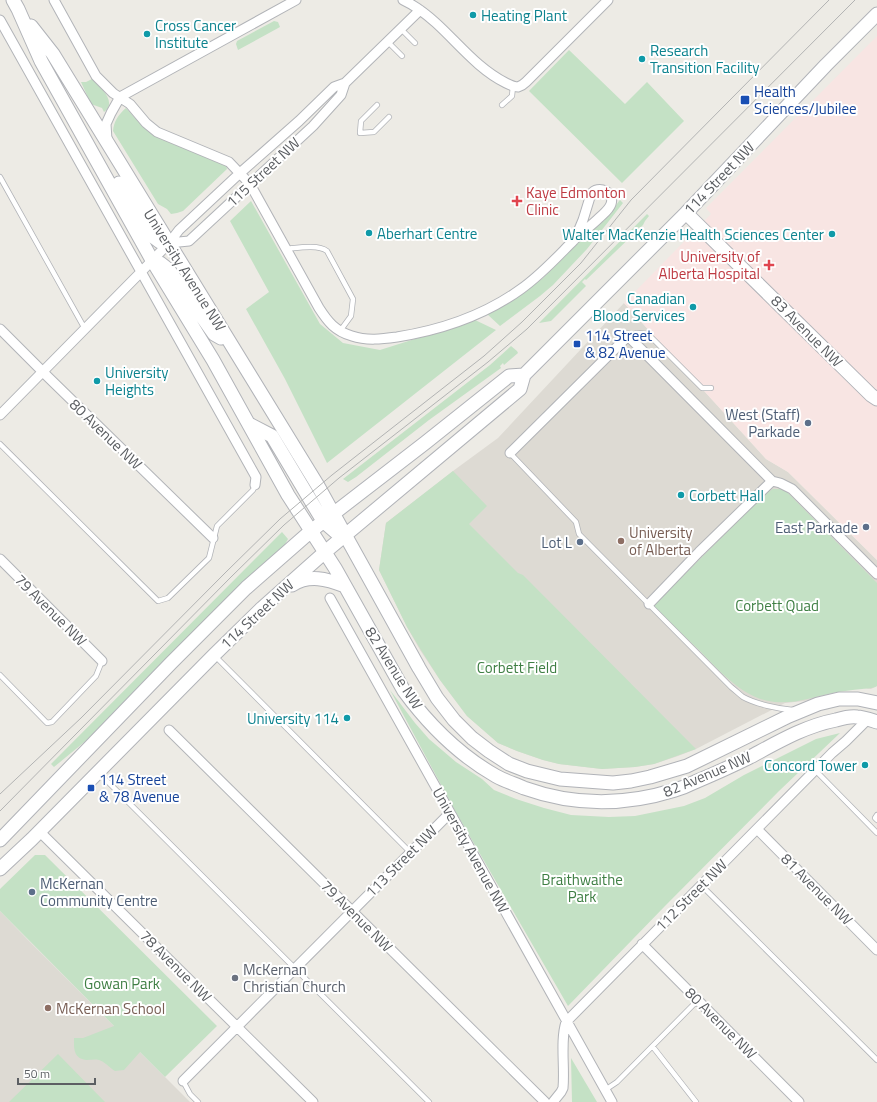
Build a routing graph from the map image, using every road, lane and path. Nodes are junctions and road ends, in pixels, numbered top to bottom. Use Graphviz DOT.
graph roads {
  1 [pos="54,0"];
  2 [pos="296,0"];
  3 [pos="403,0"];
  4 [pos="608,0"];
  5 [pos="16,5"];
  6 [pos="420,10"];
  7 [pos="877,14"];
  8 [pos="0,20"];
  9 [pos="401,29"];
  10 [pos="388,42"];
  11 [pos="415,43"];
  12 [pos="402,56"];
  13 [pos="346,83"];
  14 [pos="513,86"];
  15 [pos="120,98"];
  16 [pos="377,105"];
  17 [pos="502,105"];
  18 [pos="389,117"];
  19 [pos="107,144"];
  20 [pos="95,157"];
  21 [pos="240,173"];
  22 [pos="0,177"];
  23 [pos="250,184"];
  24 [pos="686,213"];
  25 [pos="575,239"];
  26 [pos="169,243"];
  27 [pos="286,249"];
  28 [pos="152,260"];
  29 [pos="141,272"];
  30 [pos="85,328"];
  31 [pos="0,329"];
  32 [pos="340,331"];
  33 [pos="628,336"];
  34 [pos="233,347"];
  35 [pos="42,371"];
  36 [pos="524,375"];
  37 [pos="711,388"];
  38 [pos="877,399"];
  39 [pos="0,414"];
  40 [pos="249,424"];
  41 [pos="0,444"];
  42 [pos="510,453"];
  43 [pos="772,481"];
  44 [pos="255,485"];
  45 [pos="333,514"];
  46 [pos="323,522"];
  47 [pos="311,531"];
  48 [pos="345,535"];
  49 [pos="213,538"];
  50 [pos="325,552"];
  51 [pos="0,559"];
  52 [pos="877,574"];
  53 [pos="345,586"];
  54 [pos="278,593"];
  55 [pos="330,598"];
  56 [pos="649,604"];
  57 [pos="214,655"];
  58 [pos="102,661"];
  59 [pos="0,675"];
  60 [pos="877,703"];
  61 [pos="802,710"];
  62 [pos="874,717"];
  63 [pos="169,730"];
  64 [pos="815,770"];
  65 [pos="98,772"];
  66 [pos="450,813"];
  67 [pos="877,815"];
  68 [pos="877,820"];
  69 [pos="757,829"];
  70 [pos="39,831"];
  71 [pos="877,833"];
  72 [pos="0,840"];
  73 [pos="410,852"];
  74 [pos="0,869"];
  75 [pos="701,885"];
  76 [pos="352,911"];
  77 [pos="642,944"];
  78 [pos="877,950"];
  79 [pos="294,968"];
  80 [pos="698,1000"];
  81 [pos="566,1022"];
  82 [pos="237,1026"];
  83 [pos="653,1047"];
  84 [pos="877,1060"];
  85 [pos="183,1081"];
  86 [pos="605,1090"];
  87 [pos="198,1102"];
  88 [pos="313,1102"];
  89 [pos="429,1102"];
  90 [pos="545,1102"];
  91 [pos="553,1102"];
  92 [pos="612,1102"];
  93 [pos="696,1102"];
  94 [pos="799,1102"];
  1 -- 15 [label="street"];
  2 -- 15 [label="street"];
  3 -- 6 [label="street"];
  4 -- 14 [label="street"];
  5 -- 19 [label="main road, University Avenue NW"];
  5 -- 20 [label="main road, University Avenue NW"];
  6 -- 9 [label="street, 115 Street NW"];
  6 -- 14 [label="street"];
  7 -- 24 [label="main road, 114 Street NW"];
  8 -- 29 [label="street"];
  9 -- 10 [label="street, 115 Street NW"];
  9 -- 11 [label="lane"];
  10 -- 12 [label="lane"];
  10 -- 13 [label="street, 115 Street NW"];
  13 -- 21 [label="street, 115 Street NW"];
  13 -- 23 [label="street, 115 Street NW"];
  14 -- 17 [label="lane"];
  15 -- 19 [label="street"];
  15 -- 21 [label="street"];
  16 -- 18 [label="lane"];
  19 -- 26 [label="main road, University Avenue NW"];
  20 -- 26 [label="main road"];
  20 -- 28 [label="main road, University Avenue NW"];
  21 -- 23 [label="street"];
  21 -- 26 [label="street, 115 Street NW"];
  22 -- 30 [label="lane"];
  23 -- 26 [label="street, 115 Street NW"];
  23 -- 27 [label="street"];
  24 -- 36 [label="main road, 114 Street NW"];
  24 -- 38 [label="main road, 83 Avenue NW"];
  25 -- 25 [label="street"];
  25 -- 32 [label="street"];
  26 -- 28 [label="street, 115 Street NW"];
  26 -- 34 [label="main road, University Avenue NW"];
  27 -- 32 [label="street"];
  27 -- 32 [label="lane"];
  28 -- 29 [label="street, 115 Street NW"];
  28 -- 34 [label="main road"];
  28 -- 40 [label="main road, University Avenue NW"];
  29 -- 30 [label="street, 115 Street NW"];
  29 -- 44 [label="street"];
  30 -- 35 [label="street, 115 Street NW"];
  31 -- 35 [label="street, 80 Avenue NW"];
  33 -- 37 [label="lane"];
  33 -- 42 [label="street"];
  33 -- 43 [label="street"];
  34 -- 45 [label="main road, University Avenue NW"];
  35 -- 39 [label="street, 115 Street NW"];
  35 -- 49 [label="street, 80 Avenue NW"];
  36 -- 45 [label="main road, 114 Street NW"];
  36 -- 48 [label="main road, 114 Street NW"];
  40 -- 46 [label="main road"];
  40 -- 47 [label="main road, University Avenue NW"];
  41 -- 49 [label="lane"];
  42 -- 56 [label="lane"];
  43 -- 52 [label="street"];
  43 -- 56 [label="street"];
  44 -- 49 [label="lane"];
  45 -- 46 [label="main road, 114 Street NW"];
  45 -- 48 [label="main road, University Avenue NW"];
  46 -- 47 [label="main road, 114 Street NW"];
  46 -- 48 [label="main road"];
  47 -- 50 [label="main road, 82 Avenue NW"];
  47 -- 72 [label="main road, 114 Street NW"];
  48 -- 50 [label="main road, 114 Street NW"];
  48 -- 61 [label="main road, 82 Avenue NW"];
  50 -- 53 [label="main road, 82 Avenue NW"];
  50 -- 54 [label="main road, 114 Street NW"];
  51 -- 58 [label="street, 79 Avenue NW"];
  53 -- 54 [label="main road"];
  53 -- 62 [label="main road, 82 Avenue NW"];
  54 -- 57 [label="main road, 114 Street NW"];
  55 -- 66 [label="street, University Avenue NW"];
  56 -- 61 [label="lane"];
  57 -- 65 [label="main road, 114 Street NW"];
  57 -- 73 [label="lane"];
  58 -- 59 [label="lane"];
  60 -- 61 [label="main road, 82 Avenue NW"];
  62 -- 64 [label="street, 112 Street NW"];
  63 -- 76 [label="street, 79 Avenue NW"];
  64 -- 69 [label="street, 112 Street NW"];
  64 -- 71 [label="lane"];
  65 -- 70 [label="main road, 114 Street NW"];
  65 -- 79 [label="lane"];
  66 -- 73 [label="street, 113 Street NW"];
  66 -- 81 [label="street, University Avenue NW"];
  67 -- 68 [label="lane"];
  69 -- 75 [label="street, 112 Street NW"];
  69 -- 78 [label="street, 81 Avenue NW"];
  70 -- 74 [label="main road, 114 Street NW"];
  70 -- 82 [label="street, 78 Avenue NW"];
  73 -- 76 [label="street, 113 Street NW"];
  75 -- 77 [label="street, 112 Street NW"];
  75 -- 84 [label="lane"];
  76 -- 79 [label="street, 113 Street NW"];
  76 -- 90 [label="street, 79 Avenue NW"];
  77 -- 80 [label="street, 80 Avenue NW"];
  77 -- 81 [label="street, 112 Street NW"];
  79 -- 82 [label="street, 113 Street NW"];
  79 -- 89 [label="lane"];
  80 -- 83 [label="lane"];
  80 -- 94 [label="street, 80 Avenue NW"];
  81 -- 86 [label="street, University Avenue NW"];
  81 -- 91 [label="street"];
  82 -- 85 [label="street, 113 Street NW"];
  82 -- 88 [label="street, 78 Avenue NW"];
  83 -- 86 [label="lane"];
  83 -- 93 [label="lane"];
  85 -- 87 [label="lane"];
  86 -- 92 [label="street, University Avenue NW"];
}
